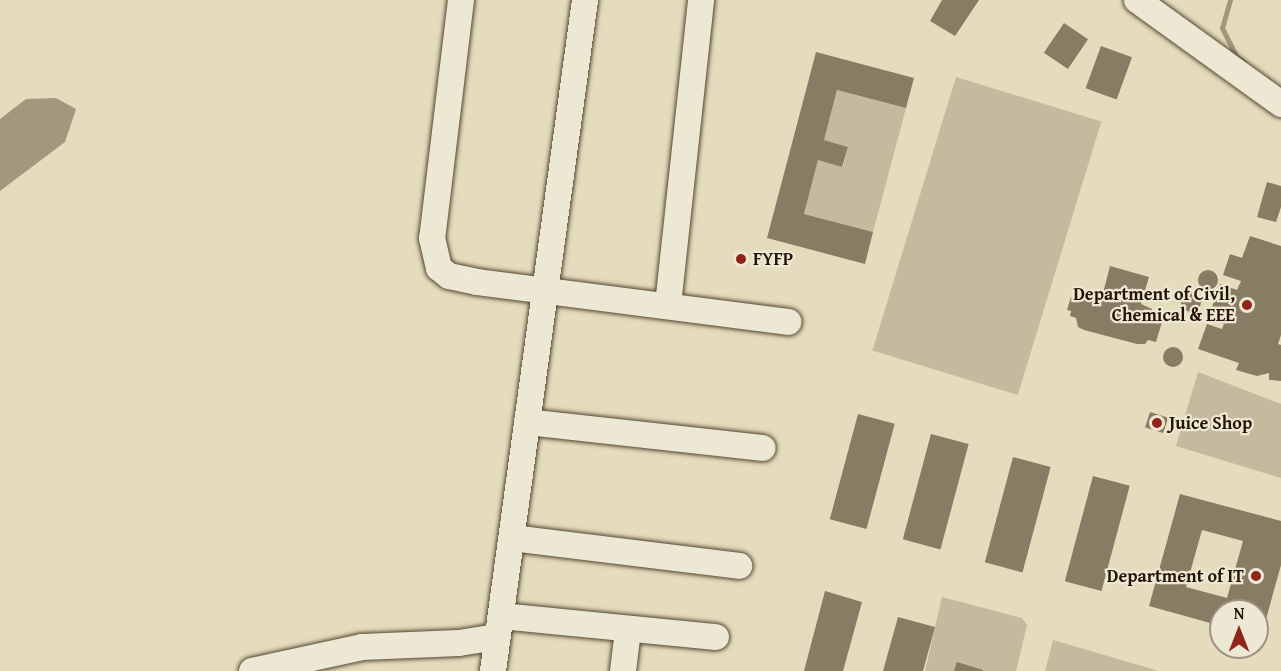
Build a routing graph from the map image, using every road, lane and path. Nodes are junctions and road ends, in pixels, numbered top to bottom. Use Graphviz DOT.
graph roads {
  1 [pos="461,0"];
  2 [pos="585,0"];
  3 [pos="701,0"];
  4 [pos="1137,0"];
  5 [pos="1281,104"];
  6 [pos="545,290"];
  7 [pos="668,305"];
  8 [pos="788,322"];
  9 [pos="527,422"];
  10 [pos="762,448"];
  11 [pos="512,538"];
  12 [pos="739,566"];
  13 [pos="499,627"];
  14 [pos="628,630"];
  15 [pos="716,638"];
  16 [pos="252,671"];
  17 [pos="493,671"];
  18 [pos="623,671"];
  1 -- 6 [label="street"];
  2 -- 6 [label="street"];
  3 -- 7 [label="street"];
  4 -- 5 [label="street"];
  6 -- 7 [label="street"];
  6 -- 9 [label="street"];
  7 -- 8 [label="street"];
  9 -- 10 [label="street"];
  9 -- 11 [label="street"];
  11 -- 12 [label="street"];
  11 -- 13 [label="street"];
  13 -- 14 [label="street"];
  13 -- 16 [label="street"];
  13 -- 17 [label="street"];
  14 -- 15 [label="street"];
  14 -- 18 [label="street"];
}
